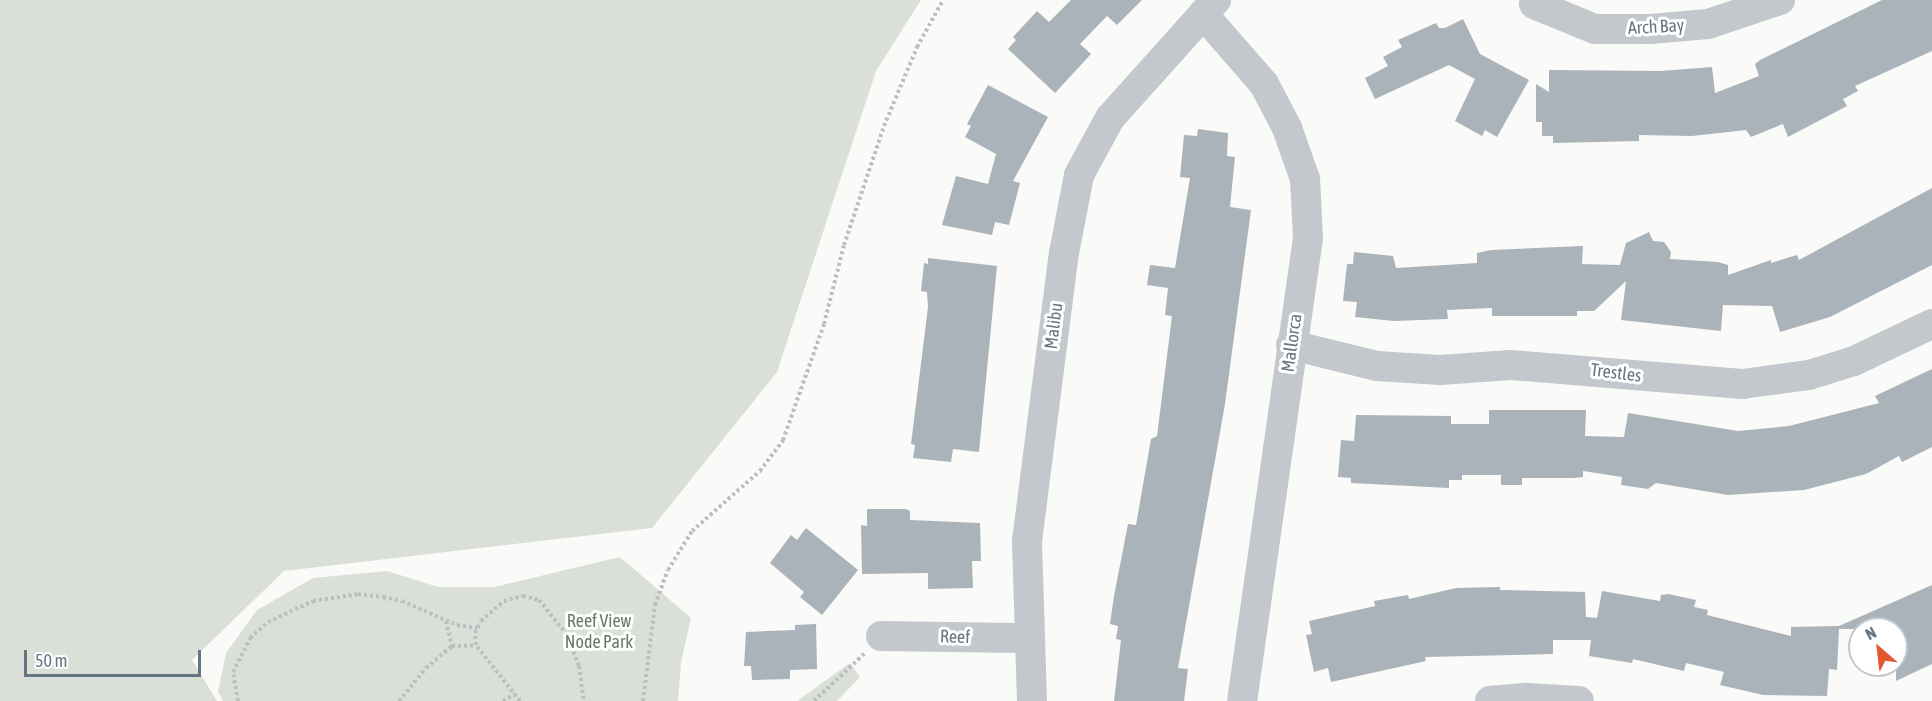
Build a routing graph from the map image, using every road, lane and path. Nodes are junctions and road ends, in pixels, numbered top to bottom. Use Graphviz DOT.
graph roads {
  1 [pos="943,0"];
  2 [pos="1780,0"];
  3 [pos="1534,4"];
  4 [pos="1210,7"];
  5 [pos="1932,324"];
  6 [pos="1291,345"];
  7 [pos="446,620"];
  8 [pos="477,628"];
  9 [pos="881,636"];
  10 [pos="1028,638"];
  11 [pos="476,645"];
  12 [pos="452,646"];
  13 [pos="515,694"];
  14 [pos="238,701"];
  15 [pos="399,701"];
  16 [pos="503,701"];
  17 [pos="520,701"];
  18 [pos="584,701"];
  19 [pos="643,701"];
  20 [pos="814,701"];
  21 [pos="1032,701"];
  22 [pos="1242,701"];
  23 [pos="1490,701"];
  24 [pos="1579,701"];
  1 -- 19 [label="path"];
  2 -- 3 [label="street, Arch Bay"];
  4 -- 6 [label="street, Mallorca"];
  4 -- 10 [label="street, Malibu"];
  5 -- 6 [label="street, Trestles"];
  6 -- 22 [label="street, Mallorca"];
  7 -- 8 [label="path"];
  7 -- 12 [label="path"];
  7 -- 14 [label="path"];
  8 -- 11 [label="path"];
  8 -- 18 [label="path"];
  9 -- 10 [label="street, Reef"];
  9 -- 20 [label="path"];
  10 -- 21 [label="street, Malibu"];
  11 -- 12 [label="path"];
  11 -- 13 [label="path"];
  12 -- 15 [label="path"];
  13 -- 16 [label="path"];
  13 -- 17 [label="path"];
  23 -- 24 [label="street"];
}
